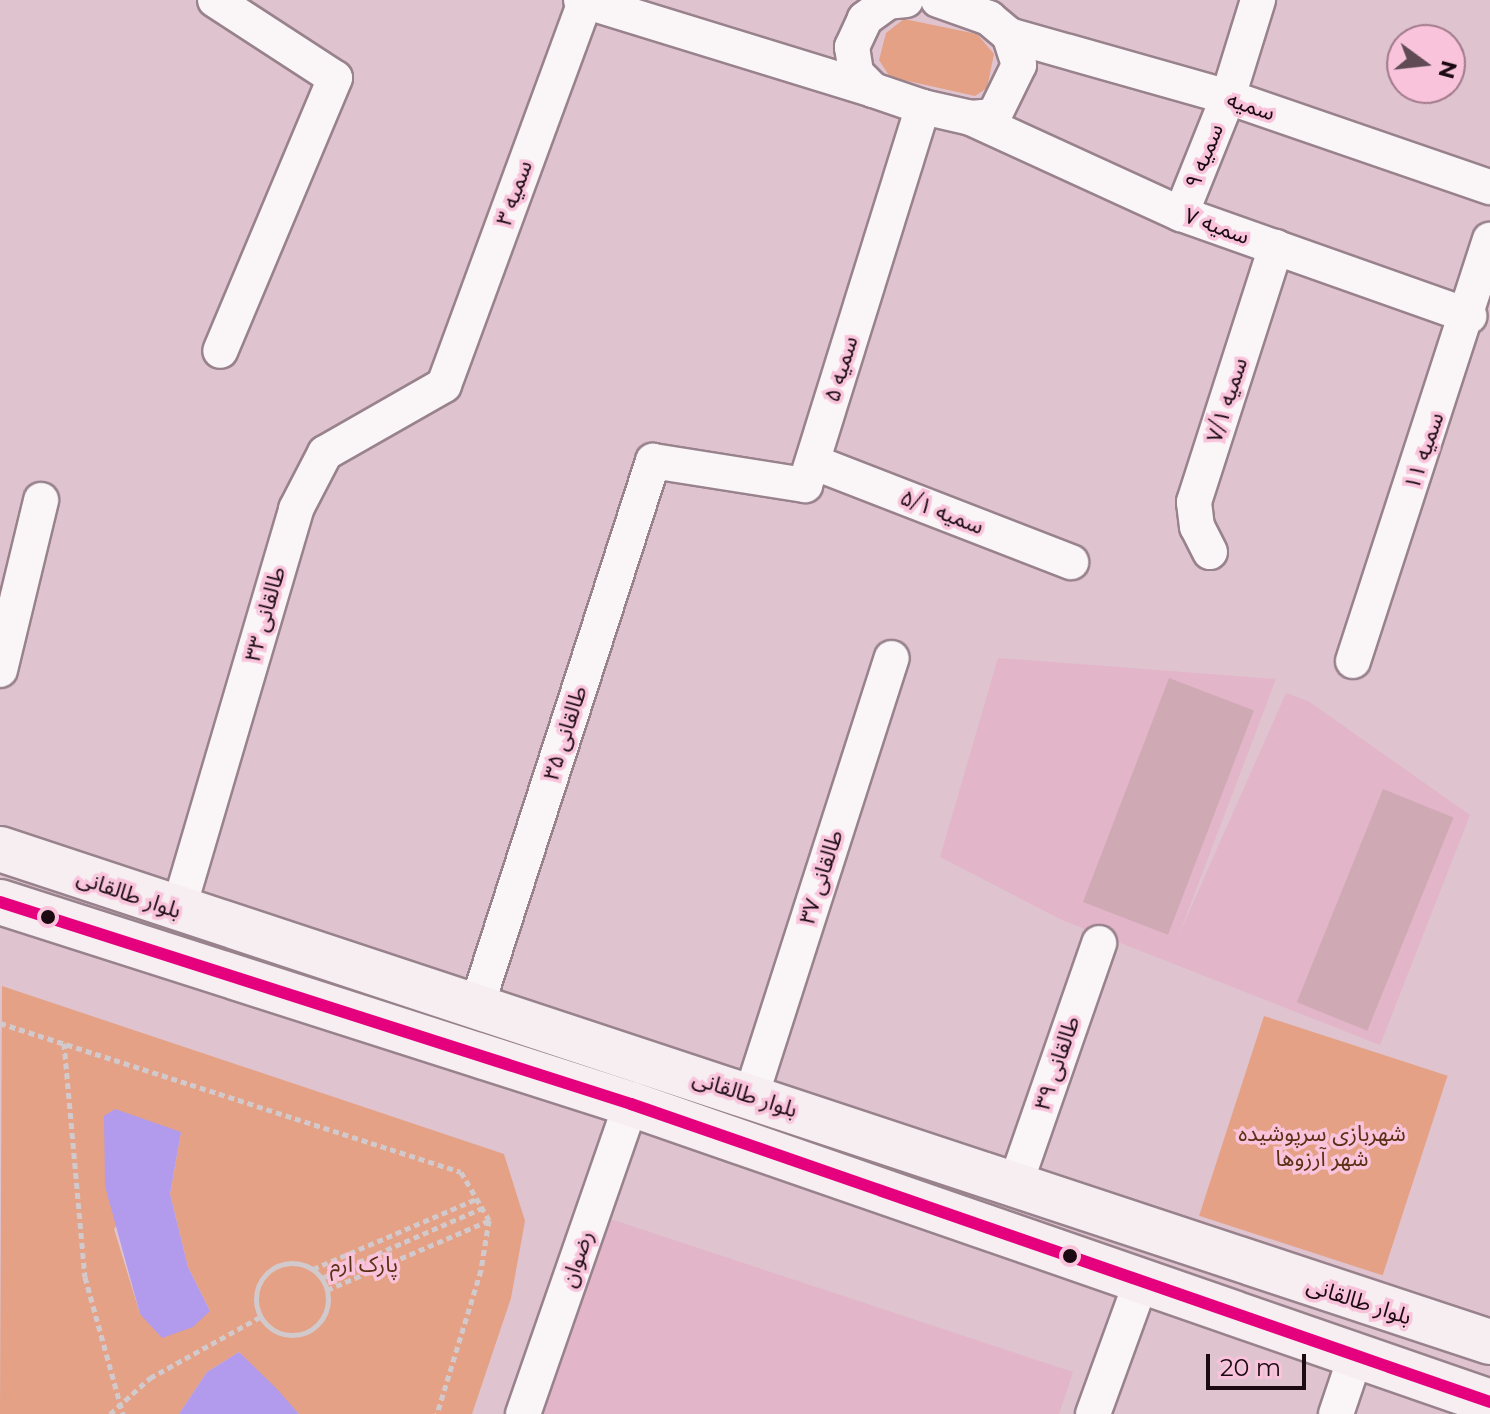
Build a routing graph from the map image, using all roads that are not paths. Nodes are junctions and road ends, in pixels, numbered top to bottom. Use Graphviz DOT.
graph roads {
  1 [pos="906,0"];
  2 [pos="1258,0"];
  3 [pos="583,1"];
  4 [pos="954,2"];
  5 [pos="236,6"];
  6 [pos="865,9"];
  7 [pos="1009,35"];
  8 [pos="873,90"];
  9 [pos="1228,97"];
  10 [pos="923,107"];
  11 [pos="971,118"];
  12 [pos="1490,187"];
  13 [pos="1181,214"];
  14 [pos="1490,240"];
  15 [pos="1276,247"];
  16 [pos="1469,316"];
  17 [pos="220,351"];
  18 [pos="444,385"];
  19 [pos="813,462"];
  20 [pos="41,500"];
  21 [pos="1210,552"];
  22 [pos="1071,562"];
  23 [pos="892,658"];
  24 [pos="1353,661"];
  25 [pos="0,670"];
  26 [pos="0,849"];
  27 [pos="0,902"];
  28 [pos="178,911"];
  29 [pos="1099,943"];
  30 [pos="477,1005"];
  31 [pos="751,1096"];
  32 [pos="631,1104"];
  33 [pos="1016,1182"];
  34 [pos="1140,1285"];
  35 [pos="1490,1342"];
  36 [pos="1355,1358"];
  37 [pos="1490,1402"];
  38 [pos="523,1414"];
  39 [pos="1093,1414"];
  40 [pos="1336,1414"];
  1 -- 6 [label="street"];
  2 -- 9 [label="street, سمیه ۹"];
  3 -- 8 [label="street"];
  3 -- 18 [label="street, سمیه ۳"];
  4 -- 7 [label="street, سمیه"];
  5 -- 17 [label="street"];
  6 -- 8 [label="street"];
  7 -- 9 [label="street, سمیه"];
  7 -- 11 [label="street"];
  8 -- 10 [label="street, سمیه ۷"];
  9 -- 12 [label="street, سمیه"];
  9 -- 13 [label="street, سمیه ۹"];
  10 -- 11 [label="street, سمیه ۷"];
  10 -- 19 [label="street, سمیه ۵"];
  11 -- 13 [label="street, سمیه ۷"];
  13 -- 15 [label="street, سمیه ۷"];
  14 -- 16 [label="street, سمیه ۱۱"];
  15 -- 16 [label="street, سمیه ۷"];
  15 -- 21 [label="street, سمیه ۷/۱"];
  16 -- 24 [label="street, سمیه ۱۱"];
  18 -- 28 [label="street, طالقانی ۳۳"];
  19 -- 22 [label="street, سمیه ۵/۱"];
  19 -- 30 [label="street, طالقانی ۳۵"];
  20 -- 25 [label="street"];
  23 -- 31 [label="street, طالقانی ۳۷"];
  26 -- 28 [label="main road, بلوار طالقانی"];
  27 -- 32 [label="main road, بلوار طالقانی"];
  28 -- 30 [label="main road, بلوار طالقانی"];
  29 -- 33 [label="street, طالقانی ۳۹"];
  30 -- 31 [label="main road, بلوار طالقانی"];
  31 -- 33 [label="main road, بلوار طالقانی"];
  32 -- 34 [label="main road, بلوار طالقانی"];
  32 -- 38 [label="street, رضوان"];
  33 -- 35 [label="main road, بلوار طالقانی"];
  34 -- 36 [label="main road, بلوار طالقانی"];
  34 -- 39 [label="street"];
  36 -- 37 [label="main road, بلوار طالقانی"];
  36 -- 40 [label="street"];
}
